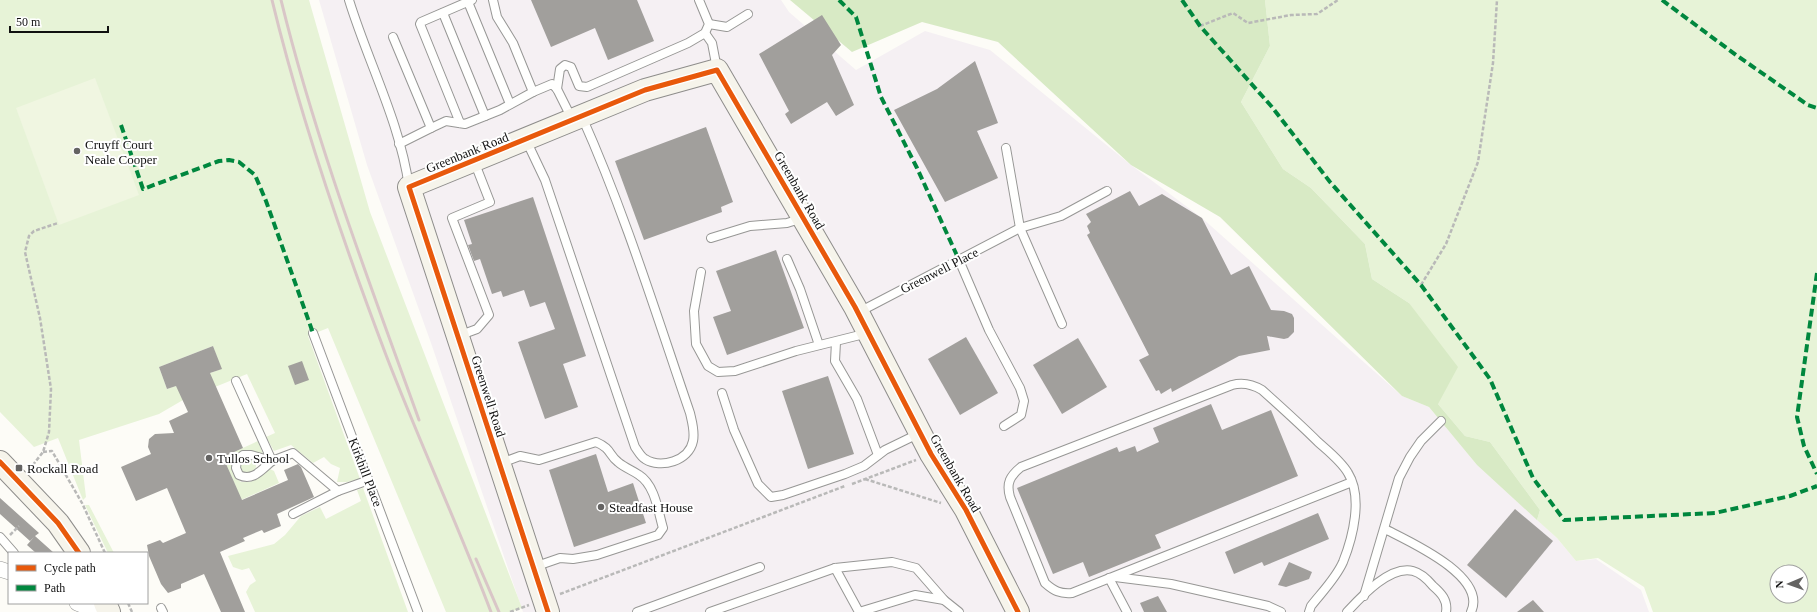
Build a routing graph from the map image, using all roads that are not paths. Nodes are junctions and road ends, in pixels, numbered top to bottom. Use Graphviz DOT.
graph roads {
  1 [pos="349,0"];
  2 [pos="493,0"];
  3 [pos="699,0"];
  4 [pos="470,1"];
  5 [pos="443,13"];
  6 [pos="748,14"];
  7 [pos="710,24"];
  8 [pos="705,33"];
  9 [pos="393,37"];
  10 [pos="717,70"];
  11 [pos="557,89"];
  12 [pos="533,92"];
  13 [pos="510,104"];
  14 [pos="485,116"];
  15 [pos="577,118"];
  16 [pos="460,123"];
  17 [pos="431,128"];
  18 [pos="526,139"];
  19 [pos="399,144"];
  20 [pos="1006,148"];
  21 [pos="474,161"];
  22 [pos="409,187"];
  23 [pos="1108,191"];
  24 [pos="804,218"];
  25 [pos="1020,228"];
  26 [pos="711,238"];
  27 [pos="787,259"];
  28 [pos="959,260"];
  29 [pos="701,272"];
  30 [pos="858,312"];
  31 [pos="1062,324"];
  32 [pos="313,333"];
  33 [pos="869,333"];
  34 [pos="458,336"];
  35 [pos="836,342"];
  36 [pos="819,345"];
  37 [pos="236,381"];
  38 [pos="722,394"];
  39 [pos="1441,421"];
  40 [pos="1004,426"];
  41 [pos="920,433"];
  42 [pos="878,455"];
  43 [pos="0,462"];
  44 [pos="500,464"];
  45 [pos="369,480"];
  46 [pos="1352,482"];
  47 [pos="338,491"];
  48 [pos="293,514"];
  49 [pos="1385,529"];
  50 [pos="0,537"];
  51 [pos="13,552"];
  52 [pos="78,552"];
  53 [pos="534,567"];
  54 [pos="760,567"];
  55 [pos="835,568"];
  56 [pos="1112,578"];
  57 [pos="1364,596"];
  58 [pos="944,600"];
  59 [pos="82,604"];
  60 [pos="546,606"];
  61 [pos="109,609"];
  62 [pos="418,612"];
  63 [pos="637,612"];
  64 [pos="710,612"];
  65 [pos="959,612"];
  66 [pos="1018,612"];
  67 [pos="1127,612"];
  68 [pos="1281,612"];
  69 [pos="1309,612"];
  70 [pos="1347,612"];
  71 [pos="1446,612"];
  72 [pos="1471,612"];
  1 -- 19 [label="lane"];
  2 -- 12 [label="lane"];
  3 -- 7 [label="lane"];
  4 -- 5 [label="lane"];
  4 -- 13 [label="lane"];
  5 -- 14 [label="lane"];
  5 -- 16 [label="lane"];
  6 -- 7 [label="lane"];
  7 -- 8 [label="lane"];
  8 -- 10 [label="lane"];
  8 -- 11 [label="lane"];
  9 -- 17 [label="lane"];
  10 -- 15 [label="street, Greenbank Road"];
  10 -- 24 [label="street, Greenbank Road"];
  11 -- 12 [label="lane"];
  11 -- 15 [label="lane"];
  12 -- 13 [label="lane"];
  13 -- 14 [label="lane"];
  14 -- 16 [label="lane"];
  15 -- 18 [label="street, Greenbank Road"];
  15 -- 18 [label="lane"];
  16 -- 17 [label="lane"];
  17 -- 19 [label="lane"];
  18 -- 21 [label="street, Greenbank Road"];
  19 -- 22 [label="lane"];
  20 -- 25 [label="lane"];
  21 -- 22 [label="street, Greenbank Road"];
  21 -- 34 [label="lane"];
  22 -- 34 [label="street, Greenwell Road"];
  23 -- 25 [label="lane, Greenwell Place"];
  24 -- 26 [label="lane"];
  24 -- 30 [label="street, Greenbank Road"];
  25 -- 28 [label="lane, Greenwell Place"];
  25 -- 31 [label="lane"];
  27 -- 36 [label="lane"];
  28 -- 30 [label="lane, Greenwell Place"];
  28 -- 40 [label="lane"];
  29 -- 36 [label="lane"];
  30 -- 33 [label="street, Greenbank Road"];
  32 -- 45 [label="lane, Kirkhill Place"];
  33 -- 35 [label="lane"];
  33 -- 41 [label="street, Greenbank Road"];
  34 -- 44 [label="street, Greenwell Road"];
  35 -- 36 [label="lane"];
  35 -- 42 [label="lane"];
  37 -- 47 [label="lane"];
  38 -- 42 [label="lane"];
  39 -- 49 [label="lane"];
  41 -- 42 [label="lane"];
  41 -- 66 [label="street, Greenbank Road"];
  43 -- 52 [label="street"];
  44 -- 53 [label="street, Greenwell Road"];
  44 -- 53 [label="lane"];
  45 -- 47 [label="lane"];
  45 -- 62 [label="lane, Kirkhill Place"];
  46 -- 56 [label="lane"];
  46 -- 56 [label="lane"];
  46 -- 69 [label="lane"];
  47 -- 48 [label="lane"];
  49 -- 57 [label="lane"];
  49 -- 72 [label="lane"];
  50 -- 51 [label="lane"];
  53 -- 60 [label="street, Greenwell Road"];
  54 -- 63 [label="lane"];
  55 -- 58 [label="lane"];
  55 -- 58 [label="lane"];
  55 -- 64 [label="lane"];
  56 -- 67 [label="lane"];
  56 -- 68 [label="lane"];
  57 -- 70 [label="lane"];
  57 -- 71 [label="lane"];
  58 -- 65 [label="lane"];
  59 -- 61 [label="street"];
}
